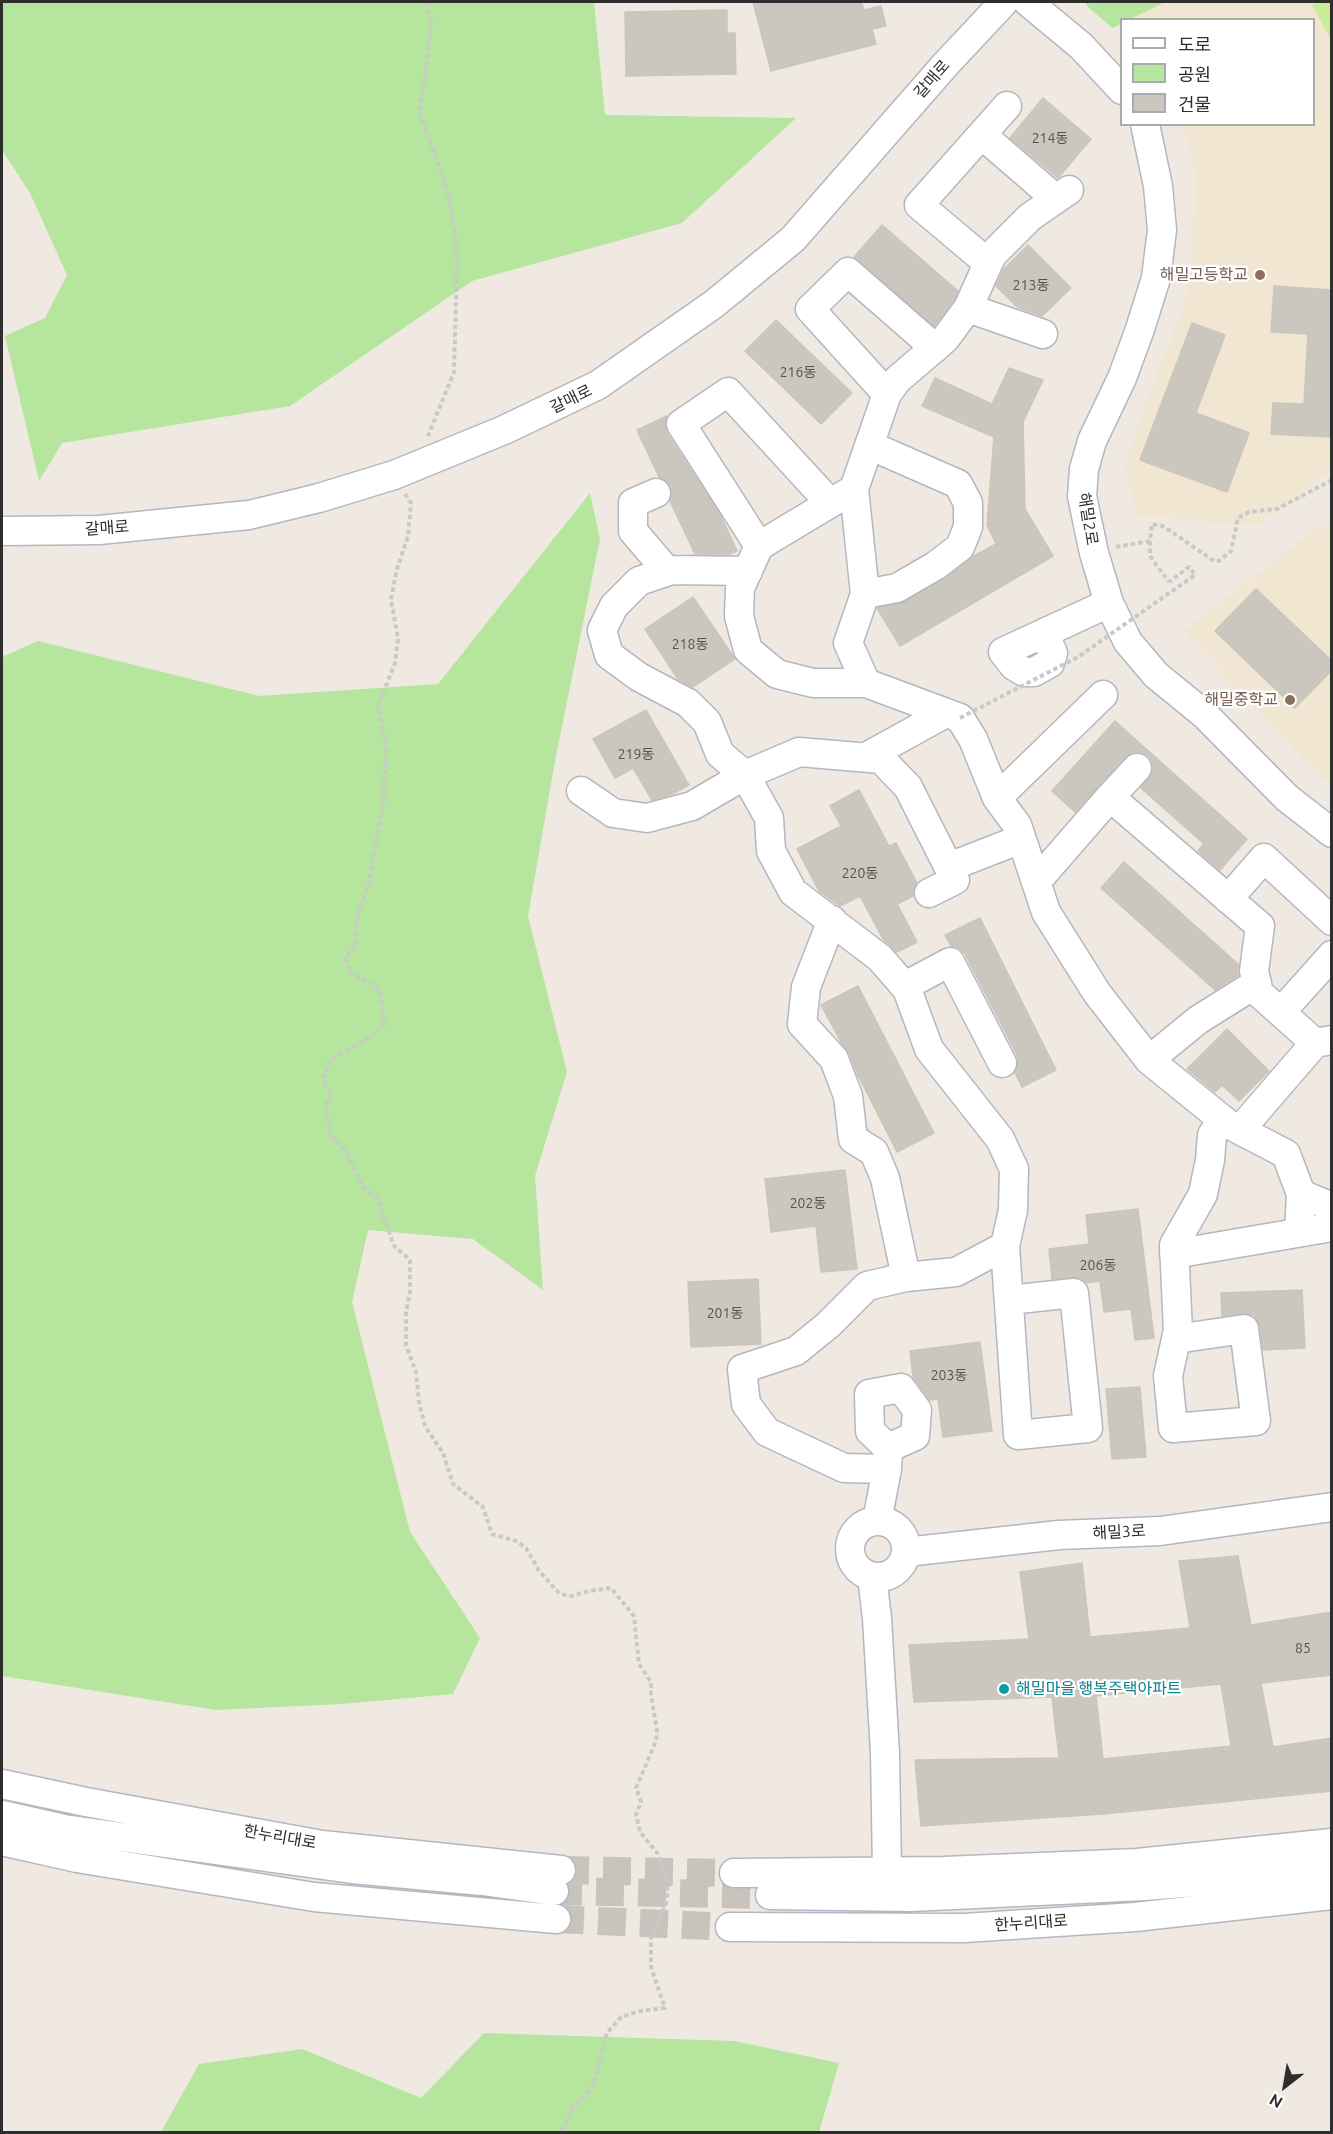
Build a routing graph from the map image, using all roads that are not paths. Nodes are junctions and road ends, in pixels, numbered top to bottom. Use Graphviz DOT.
graph roads {
  1 [pos="1004,2"];
  2 [pos="1028,2"];
  3 [pos="1120,88"];
  4 [pos="1007,106"];
  5 [pos="1145,126"];
  6 [pos="982,135"];
  7 [pos="988,263"];
  8 [pos="968,308"];
  9 [pos="1043,334"];
  10 [pos="935,348"];
  11 [pos="887,394"];
  12 [pos="869,445"];
  13 [pos="656,493"];
  14 [pos="842,496"];
  15 [pos="2,531"];
  16 [pos="753,559"];
  17 [pos="667,571"];
  18 [pos="865,594"];
  19 [pos="1109,603"];
  20 [pos="1044,633"];
  21 [pos="866,683"];
  22 [pos="1103,695"];
  23 [pos="953,716"];
  24 [pos="866,758"];
  25 [pos="1137,768"];
  26 [pos="745,775"];
  27 [pos="581,791"];
  28 [pos="1110,797"];
  29 [pos="997,798"];
  30 [pos="1332,833"];
  31 [pos="1021,840"];
  32 [pos="949,867"];
  33 [pos="1036,882"];
  34 [pos="929,893"];
  35 [pos="1228,899"];
  36 [pos="832,920"];
  37 [pos="1332,921"];
  38 [pos="1332,956"];
  39 [pos="1257,983"];
  40 [pos="905,986"];
  41 [pos="1281,1012"];
  42 [pos="1323,1042"];
  43 [pos="1149,1060"];
  44 [pos="1002,1063"];
  45 [pos="1231,1125"];
  46 [pos="1301,1194"];
  47 [pos="1332,1207"];
  48 [pos="1332,1227"];
  49 [pos="1299,1232"];
  50 [pos="1005,1246"];
  51 [pos="1174,1254"];
  52 [pos="906,1277"];
  53 [pos="1009,1300"];
  54 [pos="1176,1339"];
  55 [pos="889,1389"];
  56 [pos="888,1459"];
  57 [pos="1332,1507"];
  58 [pos="877,1521"];
  59 [pos="906,1552"];
  60 [pos="872,1577"];
  61 [pos="2,1784"];
  62 [pos="2,1815"];
  63 [pos="2,1841"];
  64 [pos="1332,1843"];
  65 [pos="1332,1869"];
  66 [pos="887,1872"];
  67 [pos="734,1873"];
  68 [pos="770,1895"];
  69 [pos="1332,1895"];
  70 [pos="556,1919"];
  71 [pos="730,1927"];
  1 -- 15 [label="street, 갈매로"];
  2 -- 3 [label="street"];
  4 -- 6 [label="street"];
  5 -- 19 [label="street, 해밀2로"];
  6 -- 7 [label="street"];
  6 -- 7 [label="street"];
  7 -- 8 [label="street"];
  8 -- 9 [label="street"];
  8 -- 10 [label="street"];
  10 -- 11 [label="street"];
  10 -- 11 [label="street"];
  11 -- 12 [label="street"];
  12 -- 14 [label="street"];
  12 -- 18 [label="street"];
  13 -- 17 [label="street"];
  14 -- 16 [label="street"];
  14 -- 16 [label="street"];
  14 -- 18 [label="street"];
  16 -- 17 [label="street"];
  16 -- 21 [label="street"];
  17 -- 26 [label="street"];
  18 -- 21 [label="street"];
  19 -- 20 [label="street"];
  19 -- 30 [label="street, 해밀2로"];
  21 -- 23 [label="street"];
  22 -- 29 [label="street"];
  23 -- 24 [label="street"];
  23 -- 29 [label="street"];
  24 -- 26 [label="street"];
  24 -- 32 [label="street"];
  25 -- 28 [label="street"];
  26 -- 27 [label="street"];
  26 -- 36 [label="street"];
  28 -- 33 [label="street"];
  28 -- 35 [label="street"];
  29 -- 31 [label="street"];
  31 -- 32 [label="street"];
  31 -- 33 [label="street"];
  32 -- 34 [label="street"];
  33 -- 43 [label="street"];
  35 -- 37 [label="street"];
  35 -- 39 [label="street"];
  36 -- 40 [label="street"];
  36 -- 52 [label="street"];
  38 -- 41 [label="street"];
  39 -- 41 [label="street"];
  39 -- 43 [label="street"];
  40 -- 44 [label="street"];
  40 -- 50 [label="street"];
  41 -- 42 [label="street"];
  42 -- 45 [label="street"];
  43 -- 45 [label="street"];
  45 -- 46 [label="street"];
  45 -- 51 [label="street"];
  46 -- 47 [label="street"];
  46 -- 49 [label="street"];
  48 -- 49 [label="street"];
  49 -- 51 [label="street"];
  50 -- 52 [label="street"];
  50 -- 53 [label="street"];
  51 -- 54 [label="street"];
  52 -- 56 [label="street"];
  53 -- 53 [label="street"];
  55 -- 56 [label="street"];
  56 -- 58 [label="street"];
  57 -- 59 [label="street, 해밀3로"];
  58 -- 59 [label="street"];
  58 -- 60 [label="street"];
  59 -- 60 [label="street"];
  60 -- 66 [label="street"];
  61 -- 62 [label="street, 한누리대로"];
  63 -- 70 [label="street"];
  64 -- 66 [label="street"];
  65 -- 68 [label="street"];
  66 -- 67 [label="street"];
  69 -- 71 [label="street, 한누리대로"];
}
